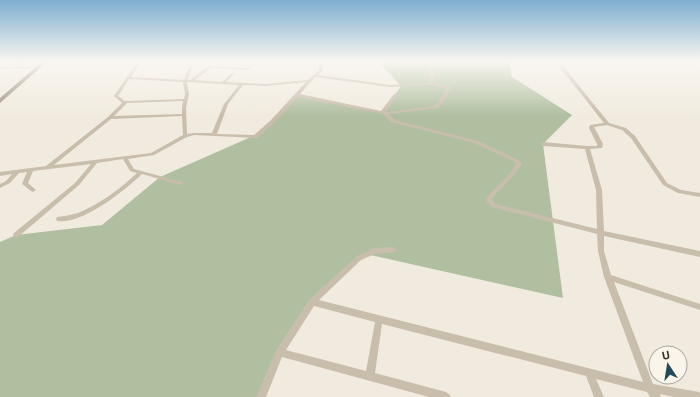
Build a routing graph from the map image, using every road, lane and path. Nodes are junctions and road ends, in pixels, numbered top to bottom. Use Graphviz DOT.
graph roads {
  1 [pos="25,80"];
  2 [pos="128,80"];
  3 [pos="157,80"];
  4 [pos="226,80"];
  5 [pos="341,80"];
  6 [pos="431,80"];
  7 [pos="572,80"];
  8 [pos="185,81"];
  9 [pos="190,81"];
  10 [pos="308,81"];
  11 [pos="223,83"];
  12 [pos="242,84"];
  13 [pos="431,84"];
  14 [pos="296,95"];
  15 [pos="395,95"];
  16 [pos="186,100"];
  17 [pos="0,101"];
  18 [pos="125,102"];
  19 [pos="384,112"];
  20 [pos="184,115"];
  21 [pos="110,118"];
  22 [pos="607,124"];
  23 [pos="214,134"];
  24 [pos="185,136"];
  25 [pos="543,144"];
  26 [pos="587,148"];
  27 [pos="125,158"];
  28 [pos="96,161"];
  29 [pos="47,168"];
  30 [pos="31,170"];
  31 [pos="17,172"];
  32 [pos="140,173"];
  33 [pos="0,174"];
  34 [pos="180,183"];
  35 [pos="0,186"];
  36 [pos="33,190"];
  37 [pos="700,195"];
  38 [pos="59,220"];
  39 [pos="600,233"];
  40 [pos="16,234"];
  41 [pos="393,250"];
  42 [pos="700,254"];
  43 [pos="608,277"];
  44 [pos="312,302"];
  45 [pos="700,307"];
  46 [pos="379,319"];
  47 [pos="280,352"];
  48 [pos="589,373"];
  49 [pos="370,377"];
  50 [pos="650,388"];
  51 [pos="261,397"];
  52 [pos="446,397"];
  53 [pos="599,397"];
  54 [pos="656,397"];
  55 [pos="699,397"];
  1 -- 17 [label="main road"];
  2 -- 18 [label="street"];
  3 -- 8 [label="street"];
  4 -- 11 [label="street"];
  5 -- 13 [label="street"];
  6 -- 13 [label="street"];
  7 -- 22 [label="street"];
  8 -- 9 [label="street"];
  8 -- 16 [label="street"];
  9 -- 11 [label="street"];
  10 -- 12 [label="street"];
  10 -- 14 [label="street"];
  11 -- 12 [label="street"];
  12 -- 23 [label="street"];
  13 -- 19 [label="street"];
  14 -- 19 [label="street"];
  14 -- 23 [label="street"];
  15 -- 19 [label="street"];
  16 -- 18 [label="street"];
  16 -- 20 [label="street"];
  18 -- 21 [label="street"];
  19 -- 39 [label="street"];
  20 -- 21 [label="street"];
  20 -- 24 [label="street"];
  21 -- 29 [label="street"];
  22 -- 26 [label="street"];
  22 -- 37 [label="street"];
  23 -- 24 [label="street"];
  24 -- 27 [label="street"];
  25 -- 26 [label="street"];
  26 -- 39 [label="street"];
  27 -- 28 [label="street"];
  27 -- 32 [label="street"];
  28 -- 29 [label="street"];
  28 -- 40 [label="street"];
  29 -- 30 [label="street"];
  30 -- 31 [label="street"];
  30 -- 36 [label="street"];
  31 -- 33 [label="street"];
  31 -- 35 [label="street"];
  32 -- 34 [label="street"];
  32 -- 38 [label="street"];
  39 -- 42 [label="street"];
  39 -- 43 [label="street"];
  41 -- 44 [label="street"];
  43 -- 45 [label="street"];
  43 -- 50 [label="street"];
  44 -- 46 [label="street"];
  44 -- 47 [label="street"];
  46 -- 48 [label="street"];
  46 -- 49 [label="street"];
  47 -- 49 [label="street"];
  47 -- 51 [label="street"];
  48 -- 50 [label="street"];
  48 -- 53 [label="street"];
  49 -- 52 [label="street"];
  50 -- 54 [label="street"];
  50 -- 55 [label="street"];
}
